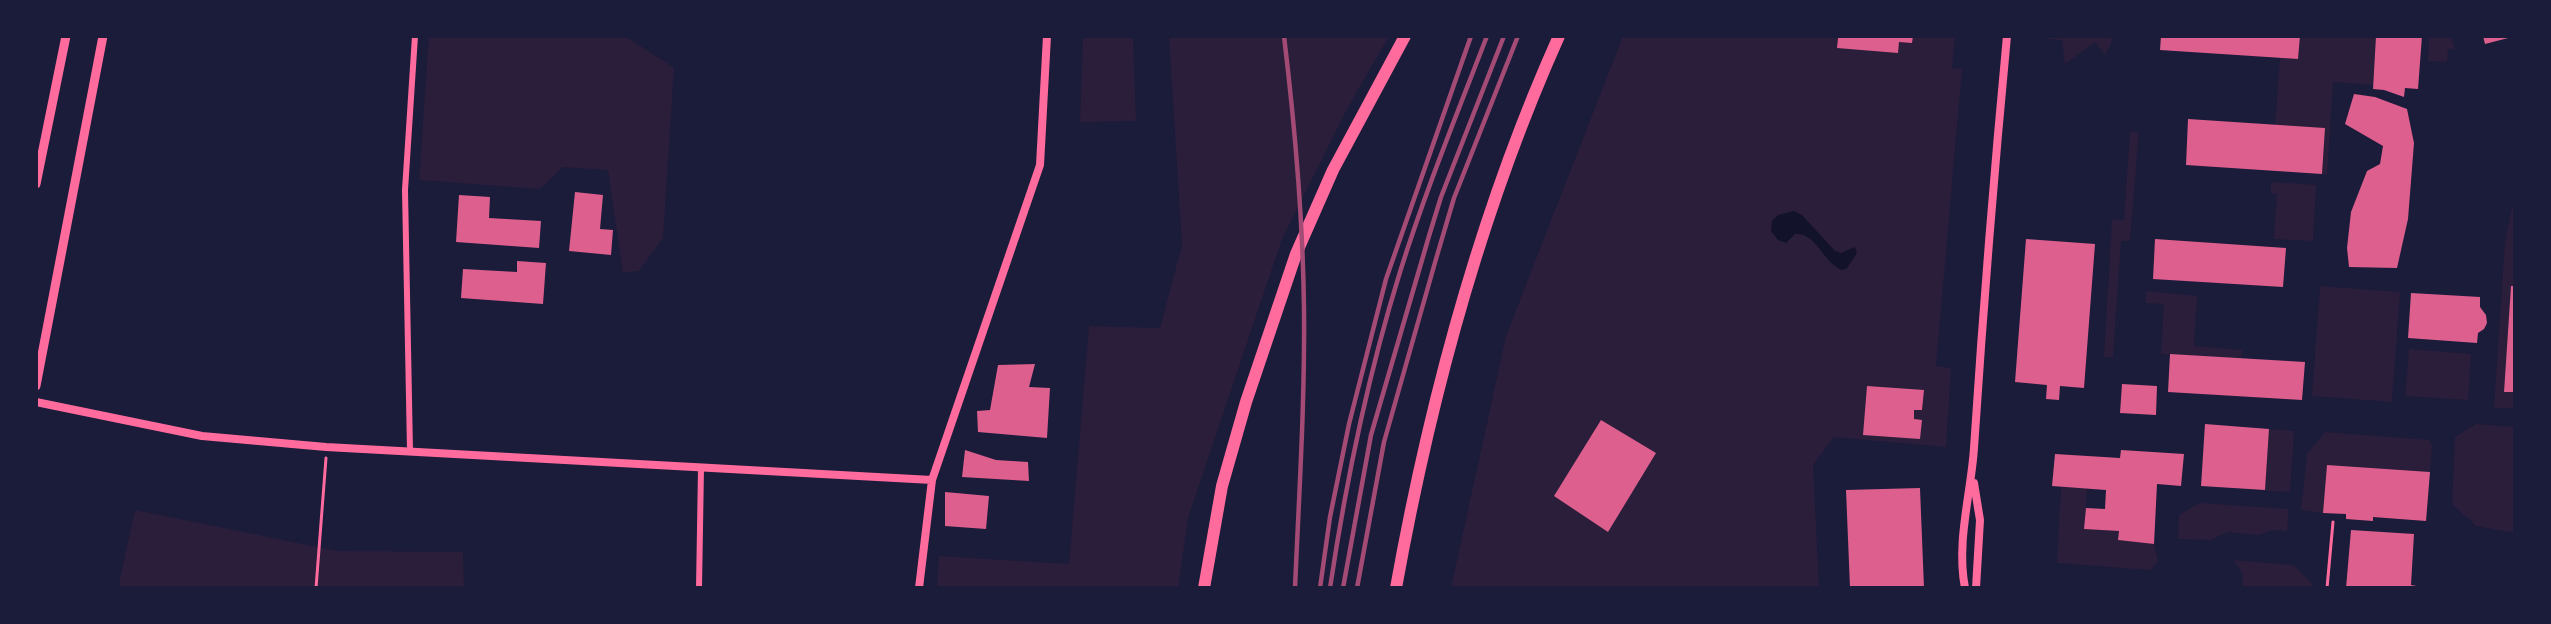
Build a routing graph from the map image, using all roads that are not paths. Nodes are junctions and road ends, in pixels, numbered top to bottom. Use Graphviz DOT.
graph roads {
  1 [pos="66,36"];
  2 [pos="103,36"];
  3 [pos="415,36"];
  4 [pos="1047,36"];
  5 [pos="1405,36"];
  6 [pos="1559,36"];
  7 [pos="2007,36"];
  8 [pos="36,184"];
  9 [pos="36,386"];
  10 [pos="36,402"];
  11 [pos="410,451"];
  12 [pos="701,468"];
  13 [pos="1972,474"];
  14 [pos="932,480"];
  15 [pos="699,588"];
  16 [pos="919,588"];
  17 [pos="1204,588"];
  18 [pos="1396,588"];
  19 [pos="1965,588"];
  20 [pos="1976,588"];
  1 -- 8 [label="main road"];
  2 -- 9 [label="main road"];
  3 -- 11 [label="street"];
  4 -- 14 [label="street"];
  5 -- 17 [label="highway"];
  6 -- 18 [label="highway"];
  7 -- 13 [label="street"];
  10 -- 11 [label="street"];
  11 -- 12 [label="street"];
  12 -- 14 [label="street"];
  12 -- 15 [label="street"];
  13 -- 19 [label="street"];
  13 -- 20 [label="street"];
  14 -- 16 [label="street"];
}
